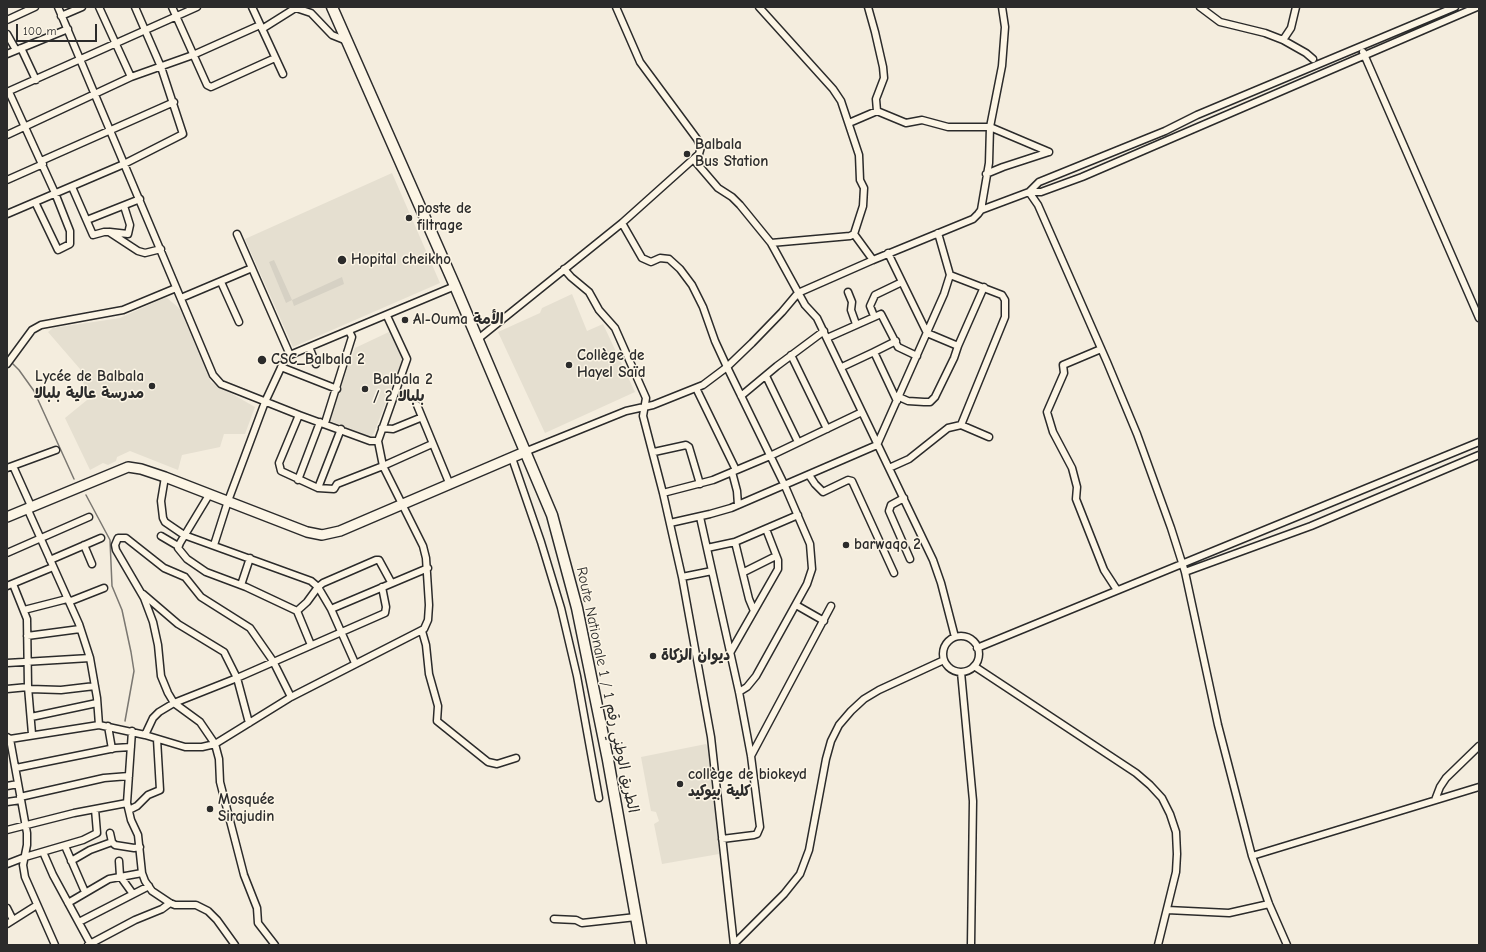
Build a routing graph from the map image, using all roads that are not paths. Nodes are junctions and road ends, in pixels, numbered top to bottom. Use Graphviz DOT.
graph roads {
  1 [pos="35,7"];
  2 [pos="58,7"];
  3 [pos="82,7"];
  4 [pos="99,7"];
  5 [pos="135,7"];
  6 [pos="172,7"];
  7 [pos="197,7"];
  8 [pos="252,7"];
  9 [pos="332,7"];
  10 [pos="616,7"];
  11 [pos="759,7"];
  12 [pos="868,7"];
  13 [pos="1002,7"];
  14 [pos="1200,7"];
  15 [pos="1296,7"];
  16 [pos="1454,7"];
  17 [pos="1477,7"];
  18 [pos="296,8"];
  19 [pos="62,16"];
  20 [pos="176,17"];
  21 [pos="7,20"];
  22 [pos="261,27"];
  23 [pos="68,29"];
  24 [pos="145,30"];
  25 [pos="7,34"];
  26 [pos="347,40"];
  27 [pos="1284,40"];
  28 [pos="116,44"];
  29 [pos="1360,47"];
  30 [pos="19,49"];
  31 [pos="7,54"];
  32 [pos="1364,54"];
  33 [pos="193,55"];
  34 [pos="275,58"];
  35 [pos="82,60"];
  36 [pos="1314,60"];
  37 [pos="161,66"];
  38 [pos="283,74"];
  39 [pos="131,77"];
  40 [pos="36,80"];
  41 [pos="8,92"];
  42 [pos="95,96"];
  43 [pos="174,102"];
  44 [pos="877,111"];
  45 [pos="849,123"];
  46 [pos="26,127"];
  47 [pos="990,127"];
  48 [pos="110,130"];
  49 [pos="7,135"];
  50 [pos="694,160"];
  51 [pos="42,163"];
  52 [pos="124,164"];
  53 [pos="986,174"];
  54 [pos="7,180"];
  55 [pos="72,186"];
  56 [pos="1029,192"];
  57 [pos="55,193"];
  58 [pos="140,199"];
  59 [pos="35,202"];
  60 [pos="124,206"];
  61 [pos="981,210"];
  62 [pos="7,214"];
  63 [pos="87,220"];
  64 [pos="622,223"];
  65 [pos="109,232"];
  66 [pos="938,233"];
  67 [pos="128,234"];
  68 [pos="237,234"];
  69 [pos="854,234"];
  70 [pos="771,243"];
  71 [pos="130,246"];
  72 [pos="161,249"];
  73 [pos="888,253"];
  74 [pos="873,260"];
  75 [pos="252,268"];
  76 [pos="564,269"];
  77 [pos="950,276"];
  78 [pos="221,282"];
  79 [pos="902,282"];
  80 [pos="455,286"];
  81 [pos="984,287"];
  82 [pos="176,288"];
  83 [pos="848,292"];
  84 [pos="798,293"];
  85 [pos="181,298"];
  86 [pos="387,316"];
  87 [pos="874,316"];
  88 [pos="1479,318"];
  89 [pos="239,322"];
  90 [pos="856,324"];
  91 [pos="349,331"];
  92 [pos="824,332"];
  93 [pos="927,333"];
  94 [pos="827,338"];
  95 [pos="478,339"];
  96 [pos="896,341"];
  97 [pos="958,346"];
  98 [pos="309,347"];
  99 [pos="1101,349"];
  100 [pos="874,352"];
  101 [pos="290,355"];
  102 [pos="791,355"];
  103 [pos="917,356"];
  104 [pos="7,364"];
  105 [pos="316,364"];
  106 [pos="281,367"];
  107 [pos="727,367"];
  108 [pos="842,367"];
  109 [pos="766,376"];
  110 [pos="696,388"];
  111 [pos="337,389"];
  112 [pos="742,396"];
  113 [pos="898,399"];
  114 [pos="265,402"];
  115 [pos="417,405"];
  116 [pos="644,407"];
  117 [pos="862,412"];
  118 [pos="298,414"];
  119 [pos="420,418"];
  120 [pos="322,422"];
  121 [pos="961,425"];
  122 [pos="382,428"];
  123 [pos="341,429"];
  124 [pos="827,429"];
  125 [pos="990,437"];
  126 [pos="378,441"];
  127 [pos="798,442"];
  128 [pos="1479,442"];
  129 [pos="432,444"];
  130 [pos="877,445"];
  131 [pos="56,450"];
  132 [pos="526,451"];
  133 [pos="654,452"];
  134 [pos="1479,455"];
  135 [pos="770,456"];
  136 [pos="512,458"];
  137 [pos="383,466"];
  138 [pos="10,467"];
  139 [pos="889,468"];
  140 [pos="734,471"];
  141 [pos="809,475"];
  142 [pos="165,477"];
  143 [pos="298,480"];
  144 [pos="450,484"];
  145 [pos="700,484"];
  146 [pos="785,486"];
  147 [pos="318,488"];
  148 [pos="663,493"];
  149 [pos="209,495"];
  150 [pos="904,498"];
  151 [pos="228,501"];
  152 [pos="738,505"];
  153 [pos="402,506"];
  154 [pos="29,507"];
  155 [pos="798,515"];
  156 [pos="7,516"];
  157 [pos="89,517"];
  158 [pos="700,517"];
  159 [pos="670,523"];
  160 [pos="766,529"];
  161 [pos="184,535"];
  162 [pos="161,536"];
  163 [pos="100,538"];
  164 [pos="41,539"];
  165 [pos="735,542"];
  166 [pos="84,545"];
  167 [pos="214,545"];
  168 [pos="178,546"];
  169 [pos="707,548"];
  170 [pos="7,553"];
  171 [pos="776,556"];
  172 [pos="250,558"];
  173 [pos="910,559"];
  174 [pos="52,563"];
  175 [pos="92,564"];
  176 [pos="1182,564"];
  177 [pos="428,568"];
  178 [pos="712,571"];
  179 [pos="744,572"];
  180 [pos="1185,572"];
  181 [pos="894,573"];
  182 [pos="682,577"];
  183 [pos="391,582"];
  184 [pos="10,585"];
  185 [pos="241,585"];
  186 [pos="318,587"];
  187 [pos="382,587"];
  188 [pos="104,588"];
  189 [pos="1117,590"];
  190 [pos="141,593"];
  191 [pos="67,599"];
  192 [pos="796,605"];
  193 [pos="831,606"];
  194 [pos="331,609"];
  195 [pos="24,610"];
  196 [pos="296,611"];
  197 [pos="754,611"];
  198 [pos="824,621"];
  199 [pos="80,629"];
  200 [pos="422,631"];
  201 [pos="340,633"];
  202 [pos="27,636"];
  203 [pos="955,637"];
  204 [pos="311,645"];
  205 [pos="977,648"];
  206 [pos="730,653"];
  207 [pos="90,658"];
  208 [pos="944,660"];
  209 [pos="273,661"];
  210 [pos="28,662"];
  211 [pos="7,663"];
  212 [pos="355,663"];
  213 [pos="974,666"];
  214 [pos="961,672"];
  215 [pos="237,678"];
  216 [pos="28,686"];
  217 [pos="94,686"];
  218 [pos="7,689"];
  219 [pos="738,692"];
  220 [pos="291,697"];
  221 [pos="97,703"];
  222 [pos="174,703"];
  223 [pos="31,717"];
  224 [pos="249,723"];
  225 [pos="99,725"];
  226 [pos="108,726"];
  227 [pos="132,732"];
  228 [pos="32,734"];
  229 [pos="146,734"];
  230 [pos="8,738"];
  231 [pos="157,739"];
  232 [pos="215,744"];
  233 [pos="1479,746"];
  234 [pos="131,748"];
  235 [pos="112,749"];
  236 [pos="751,756"];
  237 [pos="516,758"];
  238 [pos="15,760"];
  239 [pos="7,762"];
  240 [pos="16,768"];
  241 [pos="129,776"];
  242 [pos="18,784"];
  243 [pos="7,786"];
  244 [pos="1479,787"];
  245 [pos="20,798"];
  246 [pos="599,798"];
  247 [pos="1435,800"];
  248 [pos="7,802"];
  249 [pos="127,803"];
  250 [pos="95,809"];
  251 [pos="129,810"];
  252 [pos="25,825"];
  253 [pos="7,830"];
  254 [pos="110,833"];
  255 [pos="722,840"];
  256 [pos="112,842"];
  257 [pos="64,846"];
  258 [pos="140,847"];
  259 [pos="43,852"];
  260 [pos="1252,856"];
  261 [pos="25,857"];
  262 [pos="71,860"];
  263 [pos="119,861"];
  264 [pos="7,864"];
  265 [pos="142,873"];
  266 [pos="120,876"];
  267 [pos="149,886"];
  268 [pos="86,892"];
  269 [pos="133,894"];
  270 [pos="68,903"];
  271 [pos="170,903"];
  272 [pos="1269,904"];
  273 [pos="37,905"];
  274 [pos="7,908"];
  275 [pos="1167,910"];
  276 [pos="636,917"];
  277 [pos="554,919"];
  278 [pos="13,920"];
  279 [pos="79,922"];
  280 [pos="7,924"];
  281 [pos="734,944"];
  282 [pos="55,945"];
  283 [pos="90,945"];
  284 [pos="235,945"];
  285 [pos="275,945"];
  286 [pos="641,945"];
  287 [pos="971,945"];
  288 [pos="1158,945"];
  289 [pos="1287,945"];
  1 -- 21 [label="street"];
  2 -- 19 [label="street"];
  3 -- 19 [label="street"];
  4 -- 28 [label="street"];
  5 -- 24 [label="street"];
  6 -- 20 [label="street"];
  7 -- 20 [label="street"];
  8 -- 22 [label="street"];
  9 -- 26 [label="main road, Route Nationale 1 / الطريق الوطني رقم 1"];
  10 -- 50 [label="street"];
  11 -- 45 [label="street"];
  12 -- 44 [label="street"];
  13 -- 47 [label="street"];
  14 -- 27 [label="street"];
  15 -- 27 [label="street"];
  16 -- 29 [label="street"];
  17 -- 32 [label="street"];
  18 -- 22 [label="street"];
  18 -- 26 [label="street"];
  19 -- 23 [label="street"];
  20 -- 24 [label="street"];
  20 -- 33 [label="street"];
  22 -- 33 [label="street"];
  22 -- 34 [label="street"];
  23 -- 30 [label="street"];
  23 -- 35 [label="street"];
  24 -- 28 [label="street"];
  24 -- 37 [label="street"];
  25 -- 30 [label="street"];
  26 -- 80 [label="main road, Route Nationale 1 / الطريق الوطني رقم 1"];
  27 -- 36 [label="street"];
  28 -- 35 [label="street"];
  28 -- 39 [label="street"];
  29 -- 32 [label="street"];
  29 -- 56 [label="street"];
  30 -- 31 [label="street"];
  30 -- 40 [label="street"];
  32 -- 56 [label="street"];
  32 -- 88 [label="street"];
  33 -- 34 [label="street"];
  33 -- 37 [label="street"];
  34 -- 38 [label="street"];
  35 -- 40 [label="street"];
  35 -- 42 [label="street"];
  37 -- 39 [label="street"];
  37 -- 43 [label="street"];
  39 -- 42 [label="street"];
  40 -- 41 [label="street"];
  41 -- 46 [label="street"];
  42 -- 46 [label="street"];
  42 -- 48 [label="street"];
  43 -- 48 [label="street"];
  43 -- 52 [label="street"];
  44 -- 45 [label="street"];
  44 -- 47 [label="street"];
  45 -- 69 [label="street"];
  46 -- 49 [label="street"];
  46 -- 51 [label="street"];
  47 -- 53 [label="street"];
  47 -- 53 [label="street"];
  48 -- 51 [label="street"];
  48 -- 52 [label="street"];
  50 -- 64 [label="street"];
  50 -- 70 [label="street"];
  51 -- 54 [label="street"];
  51 -- 57 [label="street"];
  52 -- 55 [label="street"];
  52 -- 58 [label="street"];
  53 -- 61 [label="street"];
  55 -- 57 [label="street"];
  55 -- 63 [label="street"];
  56 -- 61 [label="street"];
  56 -- 99 [label="street"];
  57 -- 59 [label="street"];
  57 -- 59 [label="street"];
  58 -- 60 [label="street"];
  58 -- 72 [label="street"];
  59 -- 62 [label="street"];
  60 -- 63 [label="street"];
  60 -- 67 [label="street"];
  61 -- 66 [label="street"];
  63 -- 65 [label="street"];
  64 -- 76 [label="street"];
  64 -- 107 [label="street"];
  65 -- 67 [label="street"];
  65 -- 71 [label="street"];
  66 -- 73 [label="street"];
  66 -- 77 [label="street"];
  67 -- 71 [label="street"];
  68 -- 75 [label="street"];
  69 -- 70 [label="street"];
  69 -- 74 [label="street"];
  70 -- 84 [label="street"];
  71 -- 72 [label="street"];
  72 -- 82 [label="street"];
  73 -- 74 [label="street"];
  73 -- 79 [label="street"];
  74 -- 84 [label="street"];
  75 -- 78 [label="street"];
  75 -- 101 [label="street"];
  76 -- 95 [label="street"];
  76 -- 116 [label="street"];
  77 -- 81 [label="street"];
  77 -- 93 [label="street"];
  78 -- 85 [label="street"];
  78 -- 89 [label="street"];
  79 -- 87 [label="street"];
  79 -- 93 [label="street"];
  80 -- 86 [label="street"];
  80 -- 95 [label="main road, Route Nationale 1 / الطريق الوطني رقم 1"];
  81 -- 97 [label="street"];
  81 -- 121 [label="street"];
  82 -- 85 [label="street"];
  82 -- 104 [label="street"];
  83 -- 90 [label="street"];
  84 -- 92 [label="street"];
  84 -- 107 [label="street"];
  85 -- 114 [label="street"];
  86 -- 91 [label="street"];
  86 -- 122 [label="street"];
  87 -- 90 [label="street"];
  87 -- 96 [label="street"];
  90 -- 94 [label="street"];
  91 -- 98 [label="street"];
  91 -- 111 [label="street"];
  92 -- 94 [label="street"];
  92 -- 102 [label="street"];
  93 -- 97 [label="street"];
  93 -- 103 [label="street"];
  94 -- 108 [label="street"];
  95 -- 132 [label="main road, Route Nationale 1 / الطريق الوطني رقم 1"];
  96 -- 100 [label="street"];
  96 -- 103 [label="street"];
  97 -- 113 [label="street"];
  98 -- 101 [label="street"];
  98 -- 105 [label="street"];
  99 -- 176 [label="street"];
  99 -- 189 [label="street"];
  100 -- 108 [label="street"];
  100 -- 113 [label="street"];
  101 -- 106 [label="street"];
  102 -- 109 [label="street"];
  102 -- 124 [label="street"];
  103 -- 113 [label="street"];
  106 -- 111 [label="street"];
  106 -- 114 [label="street"];
  107 -- 110 [label="street"];
  107 -- 112 [label="street"];
  108 -- 117 [label="street"];
  109 -- 112 [label="street"];
  109 -- 127 [label="street"];
  110 -- 116 [label="street"];
  110 -- 140 [label="street"];
  111 -- 120 [label="street"];
  112 -- 135 [label="street"];
  113 -- 130 [label="street"];
  114 -- 118 [label="street"];
  114 -- 151 [label="street"];
  115 -- 119 [label="street"];
  116 -- 132 [label="street"];
  116 -- 133 [label="street"];
  117 -- 124 [label="street"];
  117 -- 130 [label="street"];
  118 -- 120 [label="street"];
  118 -- 143 [label="street"];
  119 -- 122 [label="street"];
  119 -- 129 [label="street"];
  120 -- 123 [label="street"];
  120 -- 143 [label="street"];
  121 -- 125 [label="street"];
  121 -- 139 [label="street"];
  122 -- 126 [label="street"];
  123 -- 126 [label="street"];
  123 -- 147 [label="street"];
  124 -- 127 [label="street"];
  126 -- 137 [label="street"];
  127 -- 135 [label="street"];
  128 -- 176 [label="street"];
  129 -- 137 [label="street"];
  129 -- 144 [label="street"];
  130 -- 139 [label="street"];
  130 -- 141 [label="street"];
  131 -- 138 [label="street"];
  132 -- 136 [label="main road"];
  132 -- 276 [label="main road, Route Nationale 1 / الطريق الوطني رقم 1"];
  133 -- 145 [label="street"];
  133 -- 148 [label="street"];
  134 -- 180 [label="street"];
  135 -- 140 [label="street"];
  135 -- 146 [label="street"];
  136 -- 144 [label="main road"];
  136 -- 246 [label="street"];
  137 -- 147 [label="street"];
  137 -- 153 [label="street"];
  138 -- 154 [label="street"];
  139 -- 150 [label="street"];
  140 -- 145 [label="street"];
  140 -- 152 [label="street"];
  141 -- 146 [label="street"];
  141 -- 181 [label="street"];
  142 -- 149 [label="main road"];
  142 -- 154 [label="main road"];
  142 -- 161 [label="street"];
  143 -- 147 [label="street"];
  144 -- 153 [label="main road"];
  145 -- 148 [label="street"];
  146 -- 152 [label="street"];
  146 -- 155 [label="street"];
  148 -- 159 [label="street"];
  149 -- 151 [label="main road"];
  149 -- 161 [label="street"];
  150 -- 173 [label="street"];
  150 -- 203 [label="street"];
  151 -- 153 [label="main road"];
  151 -- 167 [label="street"];
  152 -- 158 [label="street"];
  153 -- 177 [label="street"];
  154 -- 156 [label="main road"];
  154 -- 164 [label="street"];
  155 -- 160 [label="street"];
  155 -- 192 [label="street"];
  157 -- 164 [label="street"];
  158 -- 159 [label="street"];
  158 -- 169 [label="street"];
  159 -- 182 [label="street"];
  160 -- 165 [label="street"];
  160 -- 171 [label="street"];
  161 -- 167 [label="street"];
  161 -- 168 [label="street"];
  162 -- 168 [label="street"];
  163 -- 166 [label="street"];
  164 -- 170 [label="street"];
  164 -- 174 [label="street"];
  165 -- 169 [label="street"];
  165 -- 179 [label="street"];
  166 -- 174 [label="street"];
  166 -- 175 [label="street"];
  167 -- 172 [label="street"];
  168 -- 185 [label="street"];
  169 -- 178 [label="street"];
  171 -- 179 [label="street"];
  171 -- 197 [label="street"];
  172 -- 185 [label="street"];
  172 -- 186 [label="street"];
  174 -- 184 [label="street"];
  174 -- 191 [label="street"];
  176 -- 180 [label="street"];
  176 -- 189 [label="street"];
  177 -- 183 [label="street"];
  177 -- 200 [label="street"];
  178 -- 182 [label="street"];
  178 -- 206 [label="street"];
  179 -- 197 [label="street"];
  180 -- 260 [label="street"];
  182 -- 255 [label="street"];
  183 -- 186 [label="street"];
  183 -- 187 [label="street"];
  184 -- 195 [label="street"];
  185 -- 196 [label="street"];
  186 -- 194 [label="street"];
  186 -- 196 [label="street"];
  187 -- 194 [label="street"];
  187 -- 201 [label="street"];
  188 -- 191 [label="street"];
  189 -- 205 [label="street"];
  190 -- 209 [label="street"];
  190 -- 215 [label="street"];
  190 -- 222 [label="street"];
  191 -- 195 [label="street"];
  191 -- 199 [label="street"];
  192 -- 198 [label="street"];
  192 -- 219 [label="street"];
  193 -- 198 [label="street"];
  194 -- 201 [label="street"];
  195 -- 202 [label="street"];
  196 -- 204 [label="street"];
  197 -- 206 [label="street"];
  198 -- 236 [label="street"];
  199 -- 202 [label="street"];
  199 -- 207 [label="street"];
  200 -- 212 [label="street"];
  200 -- 237 [label="street"];
  201 -- 204 [label="street"];
  201 -- 212 [label="street"];
  202 -- 210 [label="street"];
  203 -- 205 [label="street"];
  203 -- 208 [label="street"];
  204 -- 209 [label="street"];
  205 -- 213 [label="street"];
  206 -- 219 [label="street"];
  207 -- 210 [label="street"];
  207 -- 217 [label="street"];
  208 -- 214 [label="street"];
  208 -- 281 [label="street"];
  209 -- 215 [label="street"];
  209 -- 220 [label="street"];
  210 -- 211 [label="street"];
  210 -- 216 [label="street"];
  212 -- 220 [label="street"];
  213 -- 214 [label="street"];
  213 -- 275 [label="street"];
  214 -- 287 [label="street"];
  215 -- 222 [label="street"];
  215 -- 224 [label="street"];
  216 -- 217 [label="street"];
  216 -- 218 [label="street"];
  216 -- 223 [label="street"];
  217 -- 221 [label="street"];
  219 -- 236 [label="street"];
  220 -- 224 [label="street"];
  221 -- 223 [label="street"];
  221 -- 225 [label="street"];
  222 -- 229 [label="street"];
  222 -- 232 [label="street"];
  223 -- 228 [label="street"];
  224 -- 232 [label="street"];
  225 -- 226 [label="street"];
  225 -- 228 [label="street"];
  226 -- 227 [label="street"];
  226 -- 235 [label="street"];
  227 -- 229 [label="street"];
  227 -- 234 [label="street"];
  228 -- 230 [label="street"];
  229 -- 231 [label="street"];
  230 -- 238 [label="street"];
  231 -- 232 [label="street"];
  231 -- 251 [label="street"];
  232 -- 285 [label="street"];
  233 -- 247 [label="street"];
  234 -- 235 [label="street"];
  234 -- 241 [label="street"];
  235 -- 240 [label="street"];
  236 -- 255 [label="street"];
  238 -- 239 [label="street"];
  238 -- 240 [label="street"];
  240 -- 242 [label="street"];
  241 -- 245 [label="street"];
  241 -- 249 [label="street"];
  242 -- 243 [label="street"];
  242 -- 245 [label="street"];
  244 -- 247 [label="street"];
  245 -- 248 [label="street"];
  245 -- 252 [label="street"];
  247 -- 260 [label="street"];
  249 -- 250 [label="street"];
  249 -- 251 [label="street"];
  250 -- 252 [label="street"];
  250 -- 257 [label="street"];
  251 -- 258 [label="street"];
  252 -- 253 [label="street"];
  252 -- 261 [label="street"];
  254 -- 256 [label="street"];
  255 -- 281 [label="street"];
  256 -- 258 [label="street"];
  256 -- 262 [label="street"];
  257 -- 259 [label="street"];
  257 -- 262 [label="street"];
  258 -- 265 [label="street"];
  259 -- 261 [label="street"];
  259 -- 270 [label="street"];
  260 -- 272 [label="street"];
  261 -- 264 [label="street"];
  261 -- 273 [label="street"];
  262 -- 268 [label="street"];
  263 -- 266 [label="street"];
  265 -- 266 [label="street"];
  265 -- 267 [label="street"];
  266 -- 268 [label="street"];
  266 -- 269 [label="street"];
  267 -- 269 [label="street"];
  267 -- 271 [label="street"];
  268 -- 270 [label="street"];
  269 -- 279 [label="street"];
  270 -- 279 [label="street"];
  271 -- 283 [label="street"];
  271 -- 284 [label="street"];
  272 -- 275 [label="street"];
  272 -- 289 [label="street"];
  273 -- 278 [label="street"];
  273 -- 282 [label="street"];
  274 -- 278 [label="street"];
  275 -- 288 [label="street"];
  276 -- 277 [label="street"];
  276 -- 286 [label="main road, Route Nationale 1 / الطريق الوطني رقم 1"];
  278 -- 280 [label="street"];
  279 -- 283 [label="street"];
}
